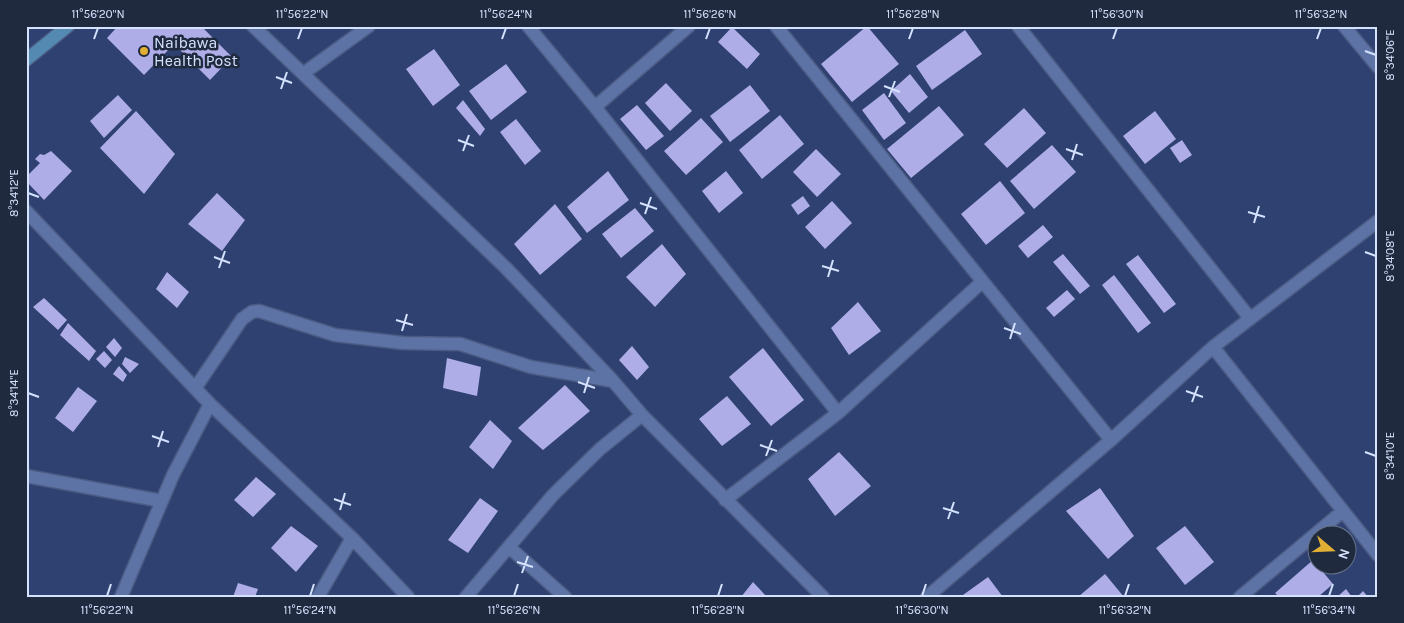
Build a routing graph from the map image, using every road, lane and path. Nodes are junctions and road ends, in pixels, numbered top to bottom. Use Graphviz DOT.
graph roads {
  1 [pos="68,26"];
  2 [pos="253,26"];
  3 [pos="369,26"];
  4 [pos="528,26"];
  5 [pos="689,26"];
  6 [pos="776,26"];
  7 [pos="1018,26"];
  8 [pos="1344,26"];
  9 [pos="26,60"];
  10 [pos="1378,67"];
  11 [pos="304,73"];
  12 [pos="595,107"];
  13 [pos="27,213"];
  14 [pos="1378,221"];
  15 [pos="982,282"];
  16 [pos="1249,317"];
  17 [pos="1213,347"];
  18 [pos="613,381"];
  19 [pos="196,387"];
  20 [pos="210,404"];
  21 [pos="838,413"];
  22 [pos="642,415"];
  23 [pos="1111,440"];
  24 [pos="26,476"];
  25 [pos="725,500"];
  26 [pos="162,501"];
  27 [pos="1343,510"];
  28 [pos="352,538"];
  29 [pos="509,547"];
  30 [pos="1378,554"];
  31 [pos="121,597"];
  32 [pos="318,597"];
  33 [pos="408,597"];
  34 [pos="466,597"];
  35 [pos="565,597"];
  36 [pos="823,597"];
  37 [pos="927,597"];
  38 [pos="1240,597"];
  1 -- 9 [label="street"];
  2 -- 11 [label="street"];
  3 -- 11 [label="street"];
  4 -- 12 [label="street"];
  5 -- 12 [label="street"];
  6 -- 15 [label="street"];
  7 -- 16 [label="street"];
  8 -- 10 [label="street"];
  11 -- 18 [label="street"];
  12 -- 21 [label="street"];
  13 -- 19 [label="street"];
  14 -- 16 [label="street"];
  15 -- 21 [label="street"];
  15 -- 23 [label="street"];
  16 -- 17 [label="street"];
  17 -- 23 [label="street"];
  17 -- 27 [label="street"];
  18 -- 19 [label="street"];
  18 -- 22 [label="street"];
  19 -- 20 [label="street"];
  20 -- 26 [label="street"];
  20 -- 28 [label="street"];
  21 -- 25 [label="street"];
  22 -- 25 [label="street"];
  22 -- 29 [label="street"];
  23 -- 37 [label="street"];
  24 -- 26 [label="street"];
  25 -- 36 [label="street"];
  26 -- 31 [label="street"];
  27 -- 30 [label="street"];
  27 -- 38 [label="street"];
  28 -- 32 [label="street"];
  28 -- 33 [label="street"];
  29 -- 34 [label="street"];
  29 -- 35 [label="street"];
}
